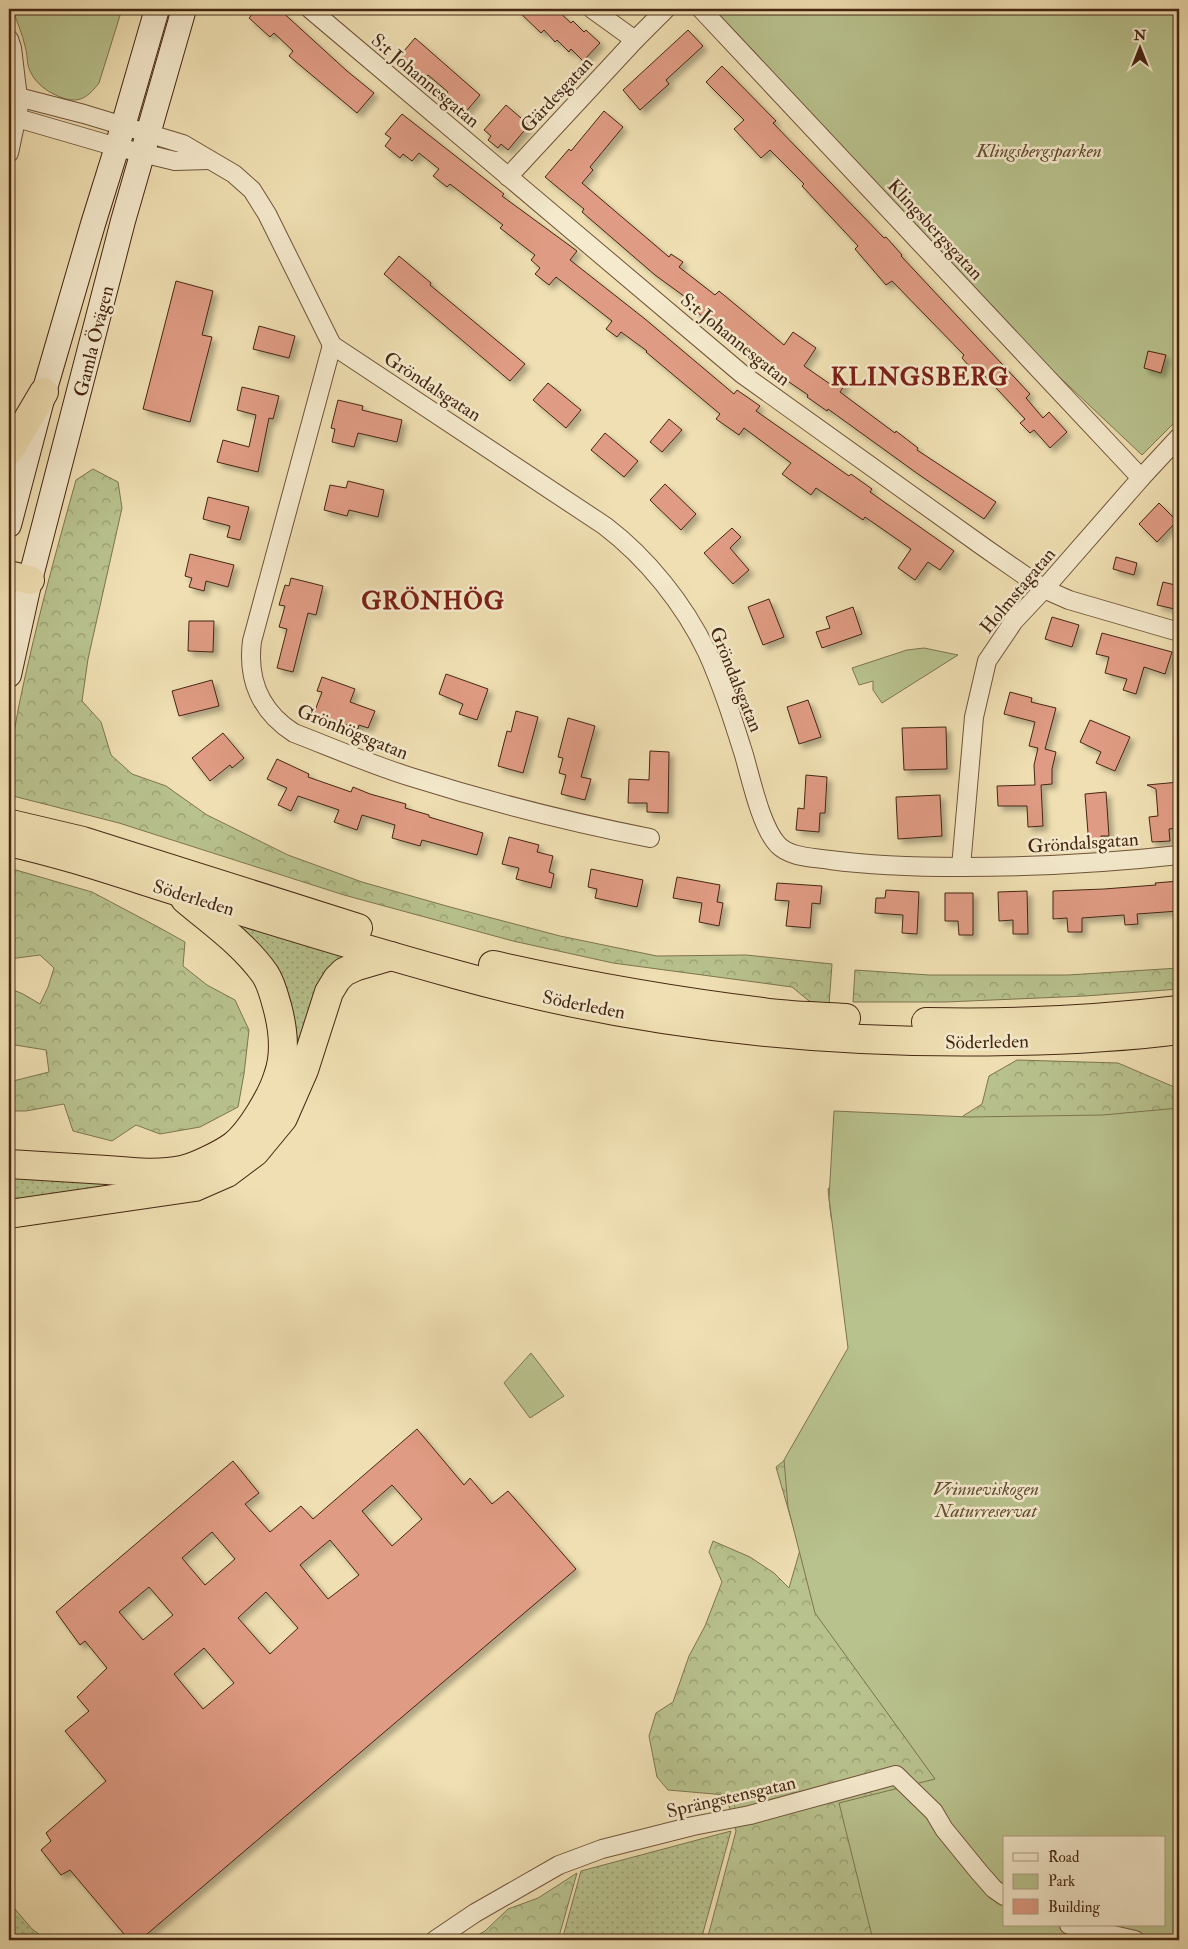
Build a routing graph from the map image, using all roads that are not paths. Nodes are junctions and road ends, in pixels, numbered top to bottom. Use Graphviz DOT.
graph roads {
  1 [pos="157,9"];
  2 [pos="184,9"];
  3 [pos="310,9"];
  4 [pos="592,9"];
  5 [pos="666,9"];
  6 [pos="701,9"];
  7 [pos="9,39"];
  8 [pos="635,40"];
  9 [pos="18,97"];
  10 [pos="17,118"];
  11 [pos="120,137"];
  12 [pos="146,144"];
  13 [pos="9,153"];
  14 [pos="508,177"];
  15 [pos="332,345"];
  16 [pos="44,392"];
  17 [pos="1179,437"];
  18 [pos="9,451"];
  19 [pos="1141,478"];
  20 [pos="9,525"];
  21 [pos="19,585"];
  22 [pos="1044,589"];
  23 [pos="1179,632"];
  24 [pos="9,675"];
  25 [pos="9,824"];
  26 [pos="650,838"];
  27 [pos="9,842"];
  28 [pos="1179,855"];
  29 [pos="961,867"];
  30 [pos="174,890"];
  31 [pos="391,956"];
  32 [pos="1179,1010"];
  33 [pos="1179,1030"];
  34 [pos="9,1164"];
  35 [pos="63,1205"];
  36 [pos="9,1214"];
  37 [pos="9,1232"];
  38 [pos="1003,1895"];
  39 [pos="1072,1926"];
  40 [pos="435,1940"];
  41 [pos="1135,1940"];
  1 -- 11 [label="main road, Gamla Övägen"];
  2 -- 12 [label="main road, Gamla Övägen"];
  3 -- 14 [label="street, S:t Johannesgatan"];
  4 -- 8 [label="street"];
  5 -- 8 [label="street"];
  6 -- 19 [label="street, Klingsbergsgatan"];
  7 -- 9 [label="street"];
  8 -- 14 [label="street, Gärdesgatan"];
  9 -- 10 [label="street"];
  9 -- 11 [label="street"];
  10 -- 11 [label="street"];
  10 -- 13 [label="street"];
  11 -- 12 [label="street"];
  11 -- 16 [label="main road, Gamla Övägen"];
  12 -- 15 [label="street"];
  12 -- 21 [label="main road, Gamla Övägen"];
  14 -- 22 [label="street, S:t Johannesgatan"];
  15 -- 26 [label="street, Grönhögsgatan"];
  15 -- 29 [label="street, Gröndalsgatan"];
  16 -- 18 [label="highway"];
  16 -- 20 [label="main road, Gamla Övägen"];
  17 -- 19 [label="street, Holmstagatan"];
  19 -- 22 [label="street, Holmstagatan"];
  21 -- 24 [label="main road, Gamla Övägen"];
  22 -- 23 [label="street, S:t Johannesgatan"];
  22 -- 29 [label="street, Holmstagatan"];
  25 -- 32 [label="highway, Söderleden"];
  27 -- 30 [label="highway, Söderleden"];
  28 -- 29 [label="street, Gröndalsgatan"];
  30 -- 31 [label="highway, Söderleden"];
  30 -- 34 [label="highway"];
  31 -- 33 [label="highway, Söderleden"];
  31 -- 35 [label="highway"];
  35 -- 36 [label="highway"];
  35 -- 37 [label="highway"];
  38 -- 40 [label="street, Sprängstensgatan"];
  39 -- 41 [label="street"];
}
